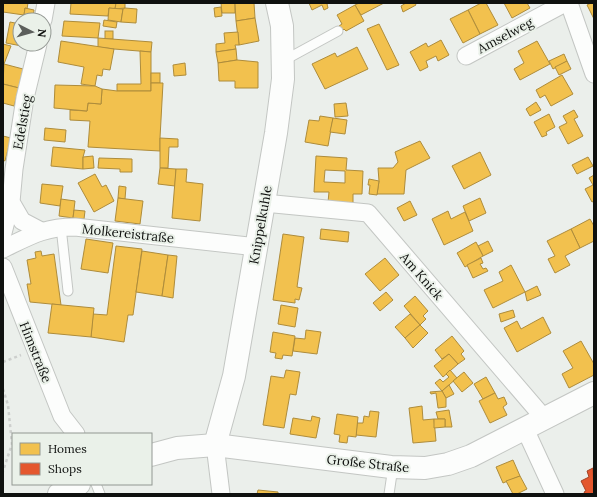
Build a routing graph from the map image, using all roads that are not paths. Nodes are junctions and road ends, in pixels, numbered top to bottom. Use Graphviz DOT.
graph roads {
  1 [pos="278,3"];
  2 [pos="565,3"];
  3 [pos="569,3"];
  4 [pos="338,31"];
  5 [pos="36,52"];
  6 [pos="466,56"];
  7 [pos="282,61"];
  8 [pos="594,74"];
  9 [pos="11,202"];
  10 [pos="264,203"];
  11 [pos="61,227"];
  12 [pos="41,231"];
  13 [pos="3,233"];
  14 [pos="257,247"];
  15 [pos="3,249"];
  16 [pos="3,267"];
  17 [pos="68,291"];
  18 [pos="594,393"];
  19 [pos="544,418"];
  20 [pos="525,429"];
  21 [pos="75,433"];
  22 [pos="215,445"];
  23 [pos="152,456"];
  24 [pos="393,467"];
  25 [pos="77,485"];
  26 [pos="59,494"];
  27 [pos="221,494"];
  28 [pos="389,494"];
  29 [pos="555,494"];
  1 -- 7 [label="main road, Knippelkuhle"];
  2 -- 6 [label="street, Amselweg"];
  3 -- 8 [label="street"];
  4 -- 7 [label="lane"];
  5 -- 9 [label="street, Edelstieg"];
  7 -- 10 [label="main road, Knippelkuhle"];
  9 -- 12 [label="street"];
  9 -- 13 [label="street, Edelstieg"];
  10 -- 14 [label="main road, Knippelkuhle"];
  10 -- 19 [label="street, Am Knick"];
  11 -- 12 [label="street, Molkereistraße"];
  11 -- 14 [label="street, Molkereistraße"];
  11 -- 17 [label="lane"];
  12 -- 15 [label="street, Molkereistraße"];
  14 -- 22 [label="main road, Knippelkuhle"];
  16 -- 21 [label="street, Himstraße"];
  18 -- 19 [label="main road, Große Straße"];
  19 -- 20 [label="main road, Große Straße"];
  20 -- 24 [label="main road, Große Straße"];
  20 -- 29 [label="street"];
  22 -- 23 [label="main road, Große Straße"];
  22 -- 24 [label="main road, Große Straße"];
  22 -- 27 [label="street"];
  24 -- 28 [label="lane"];
  25 -- 26 [label="main road"];
}
